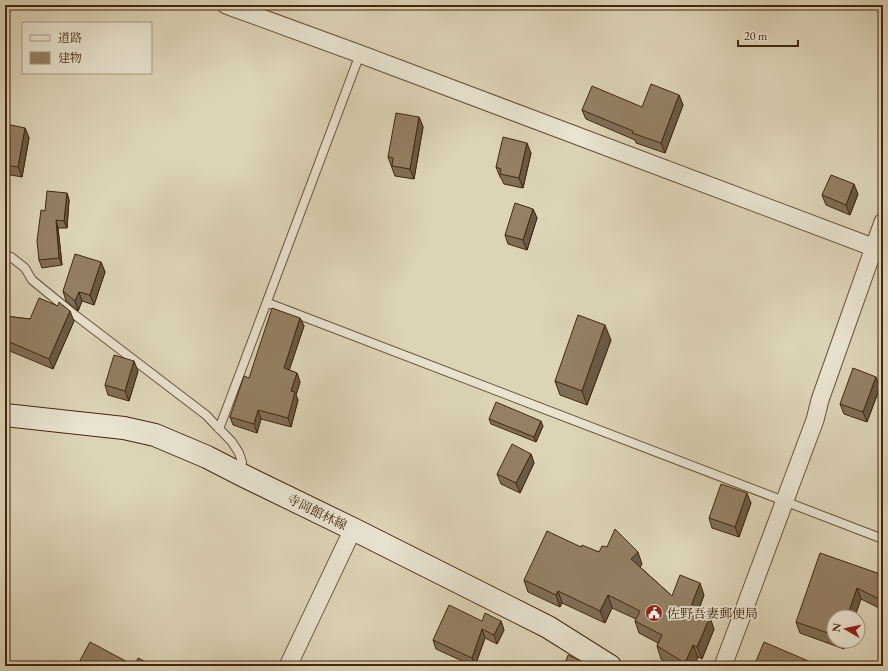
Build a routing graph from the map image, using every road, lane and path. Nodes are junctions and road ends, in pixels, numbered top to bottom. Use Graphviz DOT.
graph roads {
  1 [pos="226,5"];
  2 [pos="360,54"];
  3 [pos="883,222"];
  4 [pos="878,249"];
  5 [pos="5,256"];
  6 [pos="268,303"];
  7 [pos="5,415"];
  8 [pos="219,429"];
  9 [pos="240,474"];
  10 [pos="785,501"];
  11 [pos="353,529"];
  12 [pos="883,539"];
  13 [pos="288,666"];
  14 [pos="610,666"];
  15 [pos="723,666"];
  1 -- 2 [label="street"];
  2 -- 4 [label="street"];
  2 -- 6 [label="lane"];
  3 -- 4 [label="street"];
  4 -- 10 [label="street"];
  5 -- 8 [label="lane"];
  6 -- 8 [label="lane"];
  6 -- 10 [label="lane"];
  7 -- 9 [label="main road, 寺岡館林線"];
  8 -- 9 [label="lane"];
  9 -- 11 [label="main road, 寺岡館林線"];
  10 -- 12 [label="lane"];
  10 -- 15 [label="street"];
  11 -- 13 [label="street"];
  11 -- 14 [label="main road, 寺岡館林線"];
}
